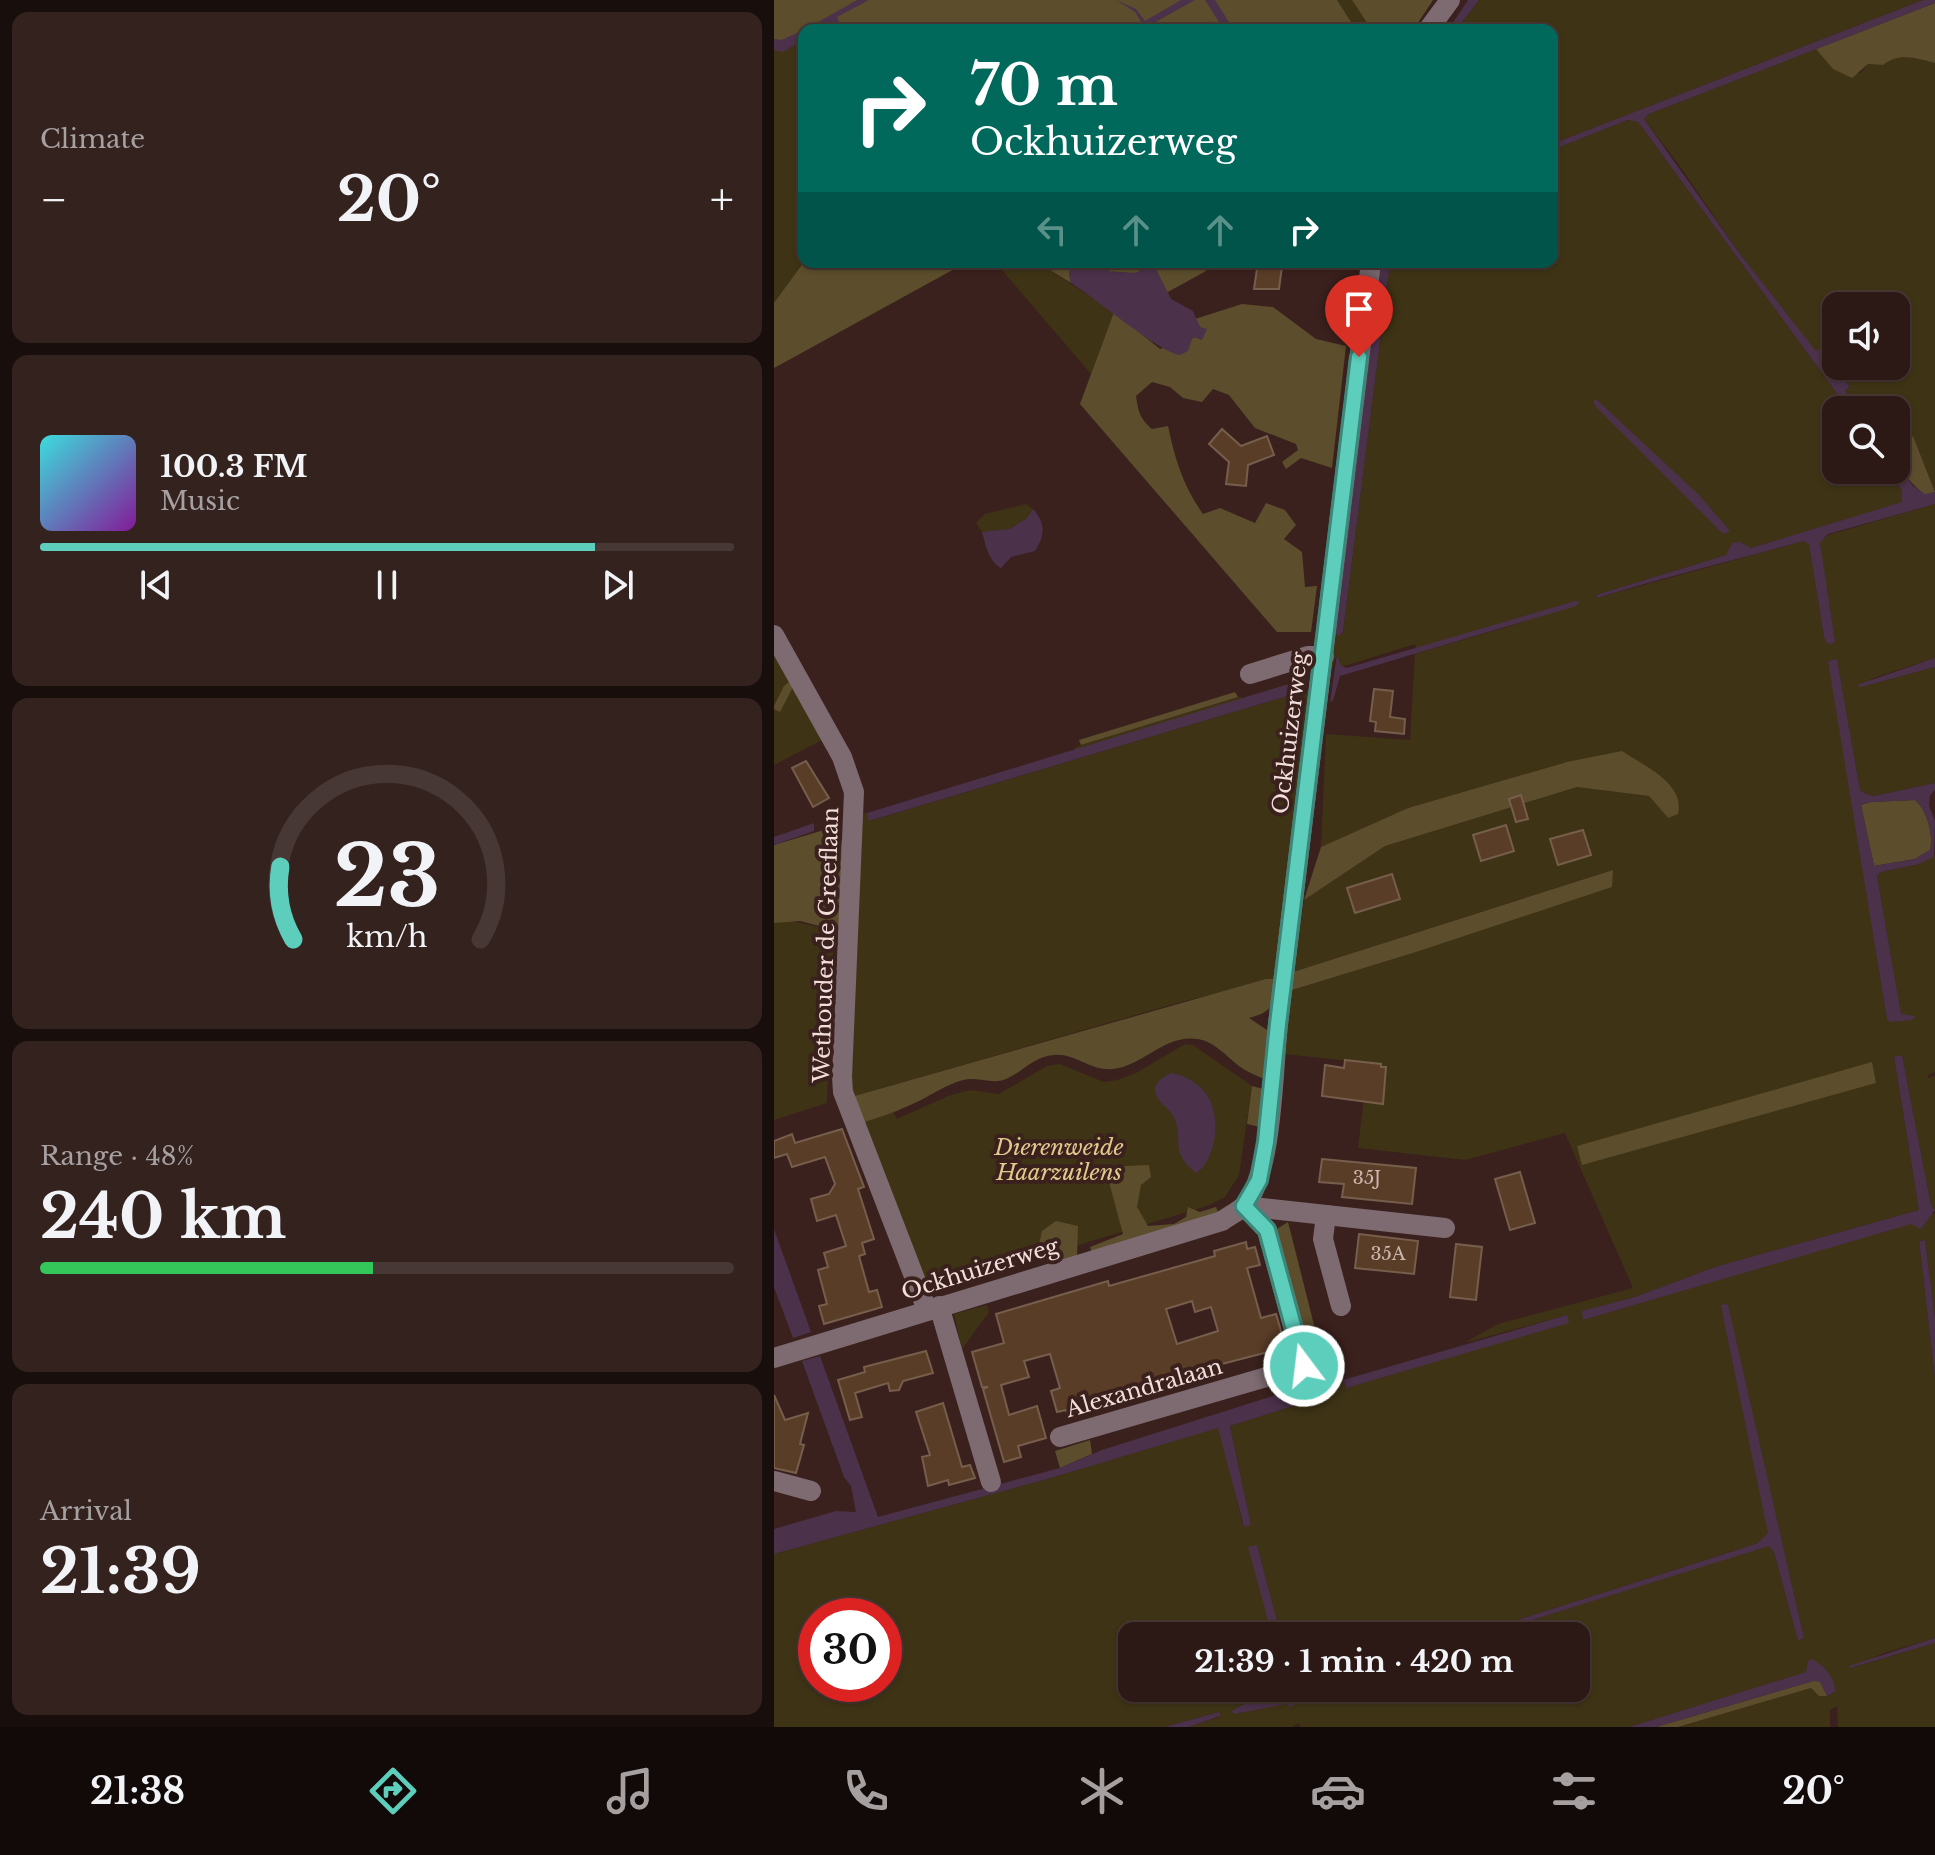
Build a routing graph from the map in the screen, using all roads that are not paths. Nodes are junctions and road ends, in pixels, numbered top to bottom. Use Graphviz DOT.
graph roads {
  1 [pos="1450,0"];
  2 [pos="1432,24"];
  3 [pos="1370,268"];
  4 [pos="774,635"];
  5 [pos="1324,656"];
  6 [pos="1250,674"];
  7 [pos="1244,1206"];
  8 [pos="1326,1215"];
  9 [pos="1445,1228"];
  10 [pos="1341,1306"];
  11 [pos="933,1308"];
  12 [pos="774,1358"];
  13 [pos="1060,1437"];
  14 [pos="774,1481"];
  15 [pos="991,1482"];
  16 [pos="811,1491"];
  1 -- 2 [label="street"];
  3 -- 5 [label="street, Ockhuizerweg"];
  4 -- 11 [label="street, Wethouder de Greeflaan"];
  5 -- 6 [label="street"];
  5 -- 7 [label="street, Ockhuizerweg"];
  7 -- 8 [label="street"];
  7 -- 11 [label="street, Ockhuizerweg"];
  7 -- 13 [label="street, Alexandralaan"];
  8 -- 9 [label="street"];
  8 -- 10 [label="street"];
  11 -- 12 [label="street, Ockhuizerweg"];
  11 -- 15 [label="street, Wethouder de Greeflaan"];
  14 -- 16 [label="street"];
}
